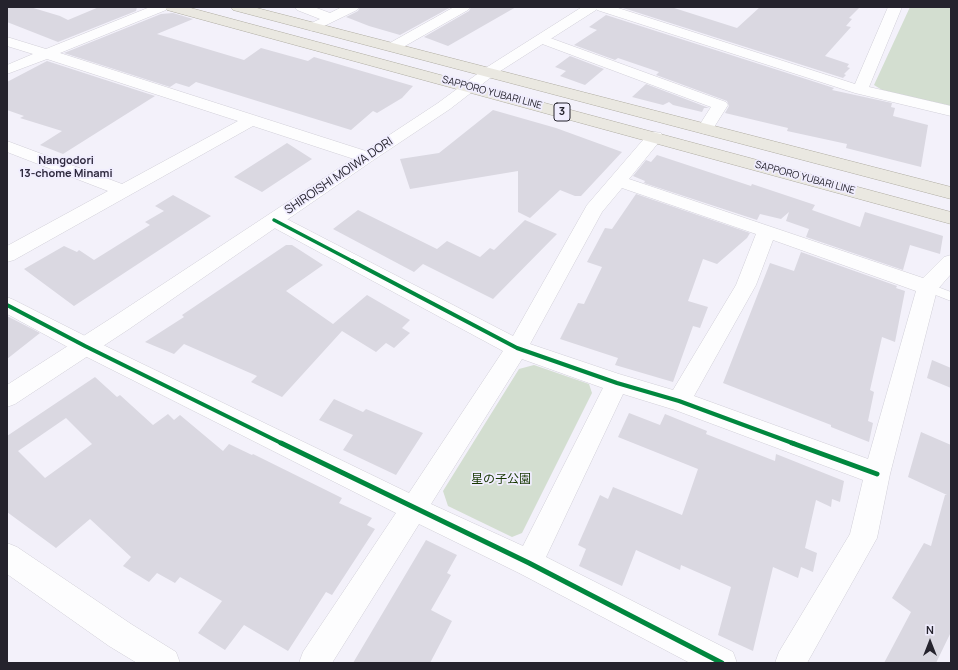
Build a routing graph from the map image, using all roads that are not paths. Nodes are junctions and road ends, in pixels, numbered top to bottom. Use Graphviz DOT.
graph roads {
  1 [pos="161,7"];
  2 [pos="172,7"];
  3 [pos="238,7"];
  4 [pos="302,7"];
  5 [pos="352,7"];
  6 [pos="463,7"];
  7 [pos="591,7"];
  8 [pos="602,7"];
  9 [pos="895,7"];
  10 [pos="330,18"];
  11 [pos="314,27"];
  12 [pos="542,39"];
  13 [pos="7,41"];
  14 [pos="393,47"];
  15 [pos="47,54"];
  16 [pos="7,70"];
  17 [pos="489,72"];
  18 [pos="468,86"];
  19 [pos="860,90"];
  20 [pos="951,111"];
  21 [pos="251,120"];
  22 [pos="705,129"];
  23 [pos="655,137"];
  24 [pos="7,146"];
  25 [pos="366,157"];
  26 [pos="619,181"];
  27 [pos="123,191"];
  28 [pos="951,193"];
  29 [pos="951,218"];
  30 [pos="274,220"];
  31 [pos="767,231"];
  32 [pos="7,255"];
  33 [pos="951,262"];
  34 [pos="927,287"];
  35 [pos="951,296"];
  36 [pos="7,305"];
  37 [pos="85,346"];
  38 [pos="517,348"];
  39 [pos="617,383"];
  40 [pos="7,397"];
  41 [pos="679,401"];
  42 [pos="877,474"];
  43 [pos="413,508"];
  44 [pos="7,557"];
  45 [pos="529,563"];
  46 [pos="165,663"];
  47 [pos="314,663"];
  48 [pos="722,663"];
  49 [pos="790,663"];
  1 -- 15 [label="street"];
  2 -- 18 [label="main road, SAPPORO YUBARI LINE / 3"];
  3 -- 11 [label="main road, SAPPORO YUBARI LINE / 3"];
  4 -- 10 [label="street"];
  5 -- 10 [label="street"];
  6 -- 14 [label="street"];
  7 -- 12 [label="street, SHIROISHI MOIWA DORI"];
  8 -- 19 [label="street"];
  9 -- 19 [label="street"];
  10 -- 11 [label="street"];
  11 -- 14 [label="main road, SAPPORO YUBARI LINE / 3"];
  12 -- 17 [label="street, SHIROISHI MOIWA DORI"];
  12 -- 22 [label="street"];
  13 -- 15 [label="street"];
  14 -- 17 [label="main road, SAPPORO YUBARI LINE / 3"];
  15 -- 16 [label="street"];
  15 -- 21 [label="street"];
  17 -- 18 [label="street, SHIROISHI MOIWA DORI"];
  17 -- 22 [label="main road, SAPPORO YUBARI LINE / 3"];
  18 -- 23 [label="main road, SAPPORO YUBARI LINE / 3"];
  18 -- 25 [label="street, SHIROISHI MOIWA DORI"];
  19 -- 20 [label="street"];
  21 -- 25 [label="street"];
  21 -- 27 [label="street"];
  22 -- 28 [label="main road, SAPPORO YUBARI LINE / 3"];
  23 -- 26 [label="street"];
  23 -- 29 [label="main road, SAPPORO YUBARI LINE / 3"];
  24 -- 27 [label="street"];
  25 -- 30 [label="street, SHIROISHI MOIWA DORI"];
  26 -- 31 [label="street"];
  26 -- 38 [label="street"];
  27 -- 32 [label="street"];
  30 -- 37 [label="street, SHIROISHI MOIWA DORI"];
  30 -- 38 [label="street"];
  31 -- 34 [label="street"];
  31 -- 41 [label="street"];
  33 -- 34 [label="street"];
  34 -- 35 [label="lane"];
  34 -- 42 [label="street"];
  36 -- 37 [label="street"];
  37 -- 40 [label="street, SHIROISHI MOIWA DORI"];
  37 -- 43 [label="street"];
  38 -- 39 [label="street"];
  38 -- 43 [label="street"];
  39 -- 41 [label="street"];
  39 -- 45 [label="street"];
  41 -- 42 [label="street"];
  42 -- 49 [label="street"];
  43 -- 45 [label="street"];
  43 -- 47 [label="street"];
  44 -- 46 [label="street"];
  45 -- 48 [label="street"];
}
